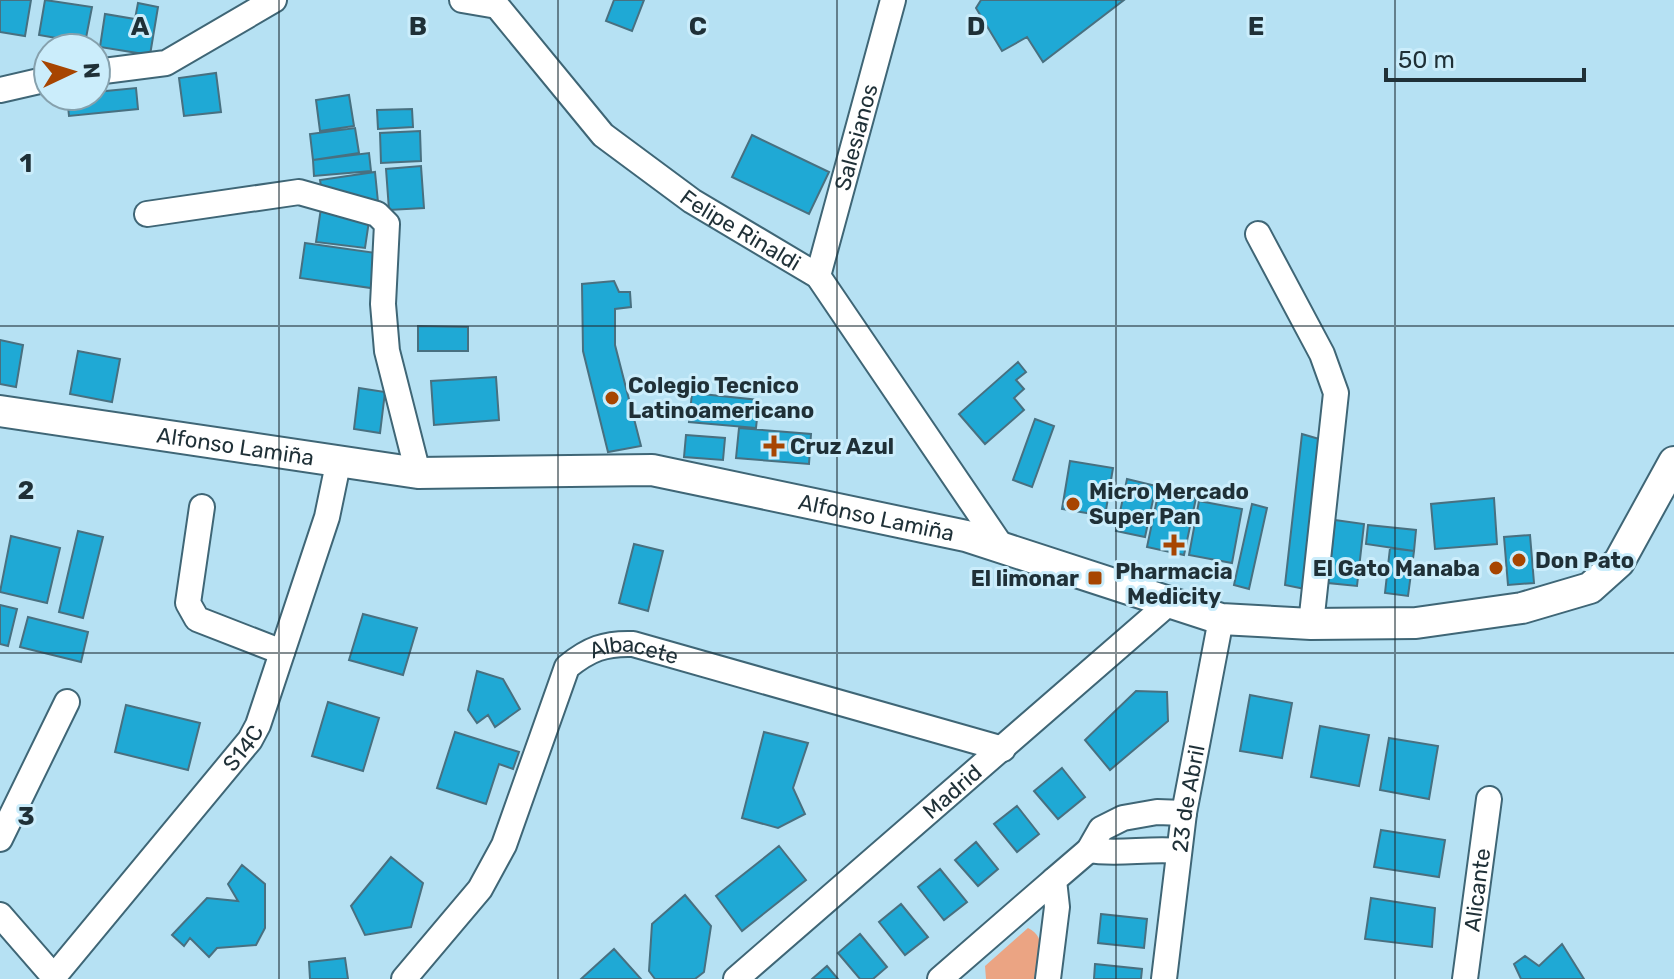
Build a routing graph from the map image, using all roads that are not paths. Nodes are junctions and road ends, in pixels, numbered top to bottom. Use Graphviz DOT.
graph roads {
  1 [pos="462,0"];
  2 [pos="893,0"];
  3 [pos="262,3"];
  4 [pos="497,3"];
  5 [pos="112,70"];
  6 [pos="32,83"];
  7 [pos="0,90"];
  8 [pos="147,214"];
  9 [pos="1258,234"];
  10 [pos="818,276"];
  11 [pos="0,411"];
  12 [pos="1674,462"];
  13 [pos="338,464"];
  14 [pos="418,473"];
  15 [pos="202,507"];
  16 [pos="1002,547"];
  17 [pos="1169,603"];
  18 [pos="1221,619"];
  19 [pos="1311,624"];
  20 [pos="282,652"];
  21 [pos="67,702"];
  22 [pos="1003,749"];
  23 [pos="1489,799"];
  24 [pos="1184,813"];
  25 [pos="0,839"];
  26 [pos="1089,850"];
  27 [pos="1179,851"];
  28 [pos="1054,880"];
  29 [pos="0,915"];
  30 [pos="53,978"];
  31 [pos="404,979"];
  32 [pos="736,979"];
  33 [pos="940,979"];
  34 [pos="1048,979"];
  35 [pos="1164,979"];
  36 [pos="1465,979"];
  1 -- 4 [label="street, Felipe Rinaldi"];
  2 -- 10 [label="street, Salesianos"];
  3 -- 5 [label="street"];
  4 -- 10 [label="street, Felipe Rinaldi"];
  6 -- 7 [label="street"];
  8 -- 14 [label="street"];
  9 -- 19 [label="street"];
  10 -- 16 [label="street, Felipe Rinaldi"];
  11 -- 13 [label="street, Alfonso Lamiña"];
  12 -- 19 [label="street, Alfonso Lamiña"];
  13 -- 14 [label="street, Alfonso Lamiña"];
  13 -- 20 [label="street, S14C"];
  14 -- 16 [label="street, Alfonso Lamiña"];
  15 -- 20 [label="street"];
  16 -- 17 [label="street, Alfonso Lamiña"];
  17 -- 18 [label="street, Alfonso Lamiña"];
  17 -- 22 [label="street, Madrid"];
  18 -- 19 [label="street, Alfonso Lamiña"];
  18 -- 24 [label="street, 23 de Abril"];
  20 -- 30 [label="street, S14C"];
  21 -- 25 [label="street"];
  22 -- 31 [label="street, Albacete"];
  22 -- 32 [label="street, Madrid"];
  23 -- 36 [label="street, Alicante"];
  24 -- 26 [label="street"];
  24 -- 27 [label="street, 23 de Abril"];
  26 -- 27 [label="street"];
  26 -- 28 [label="street"];
  27 -- 35 [label="street, 23 de Abril"];
  28 -- 33 [label="street"];
  28 -- 34 [label="street"];
  29 -- 30 [label="street"];
}
